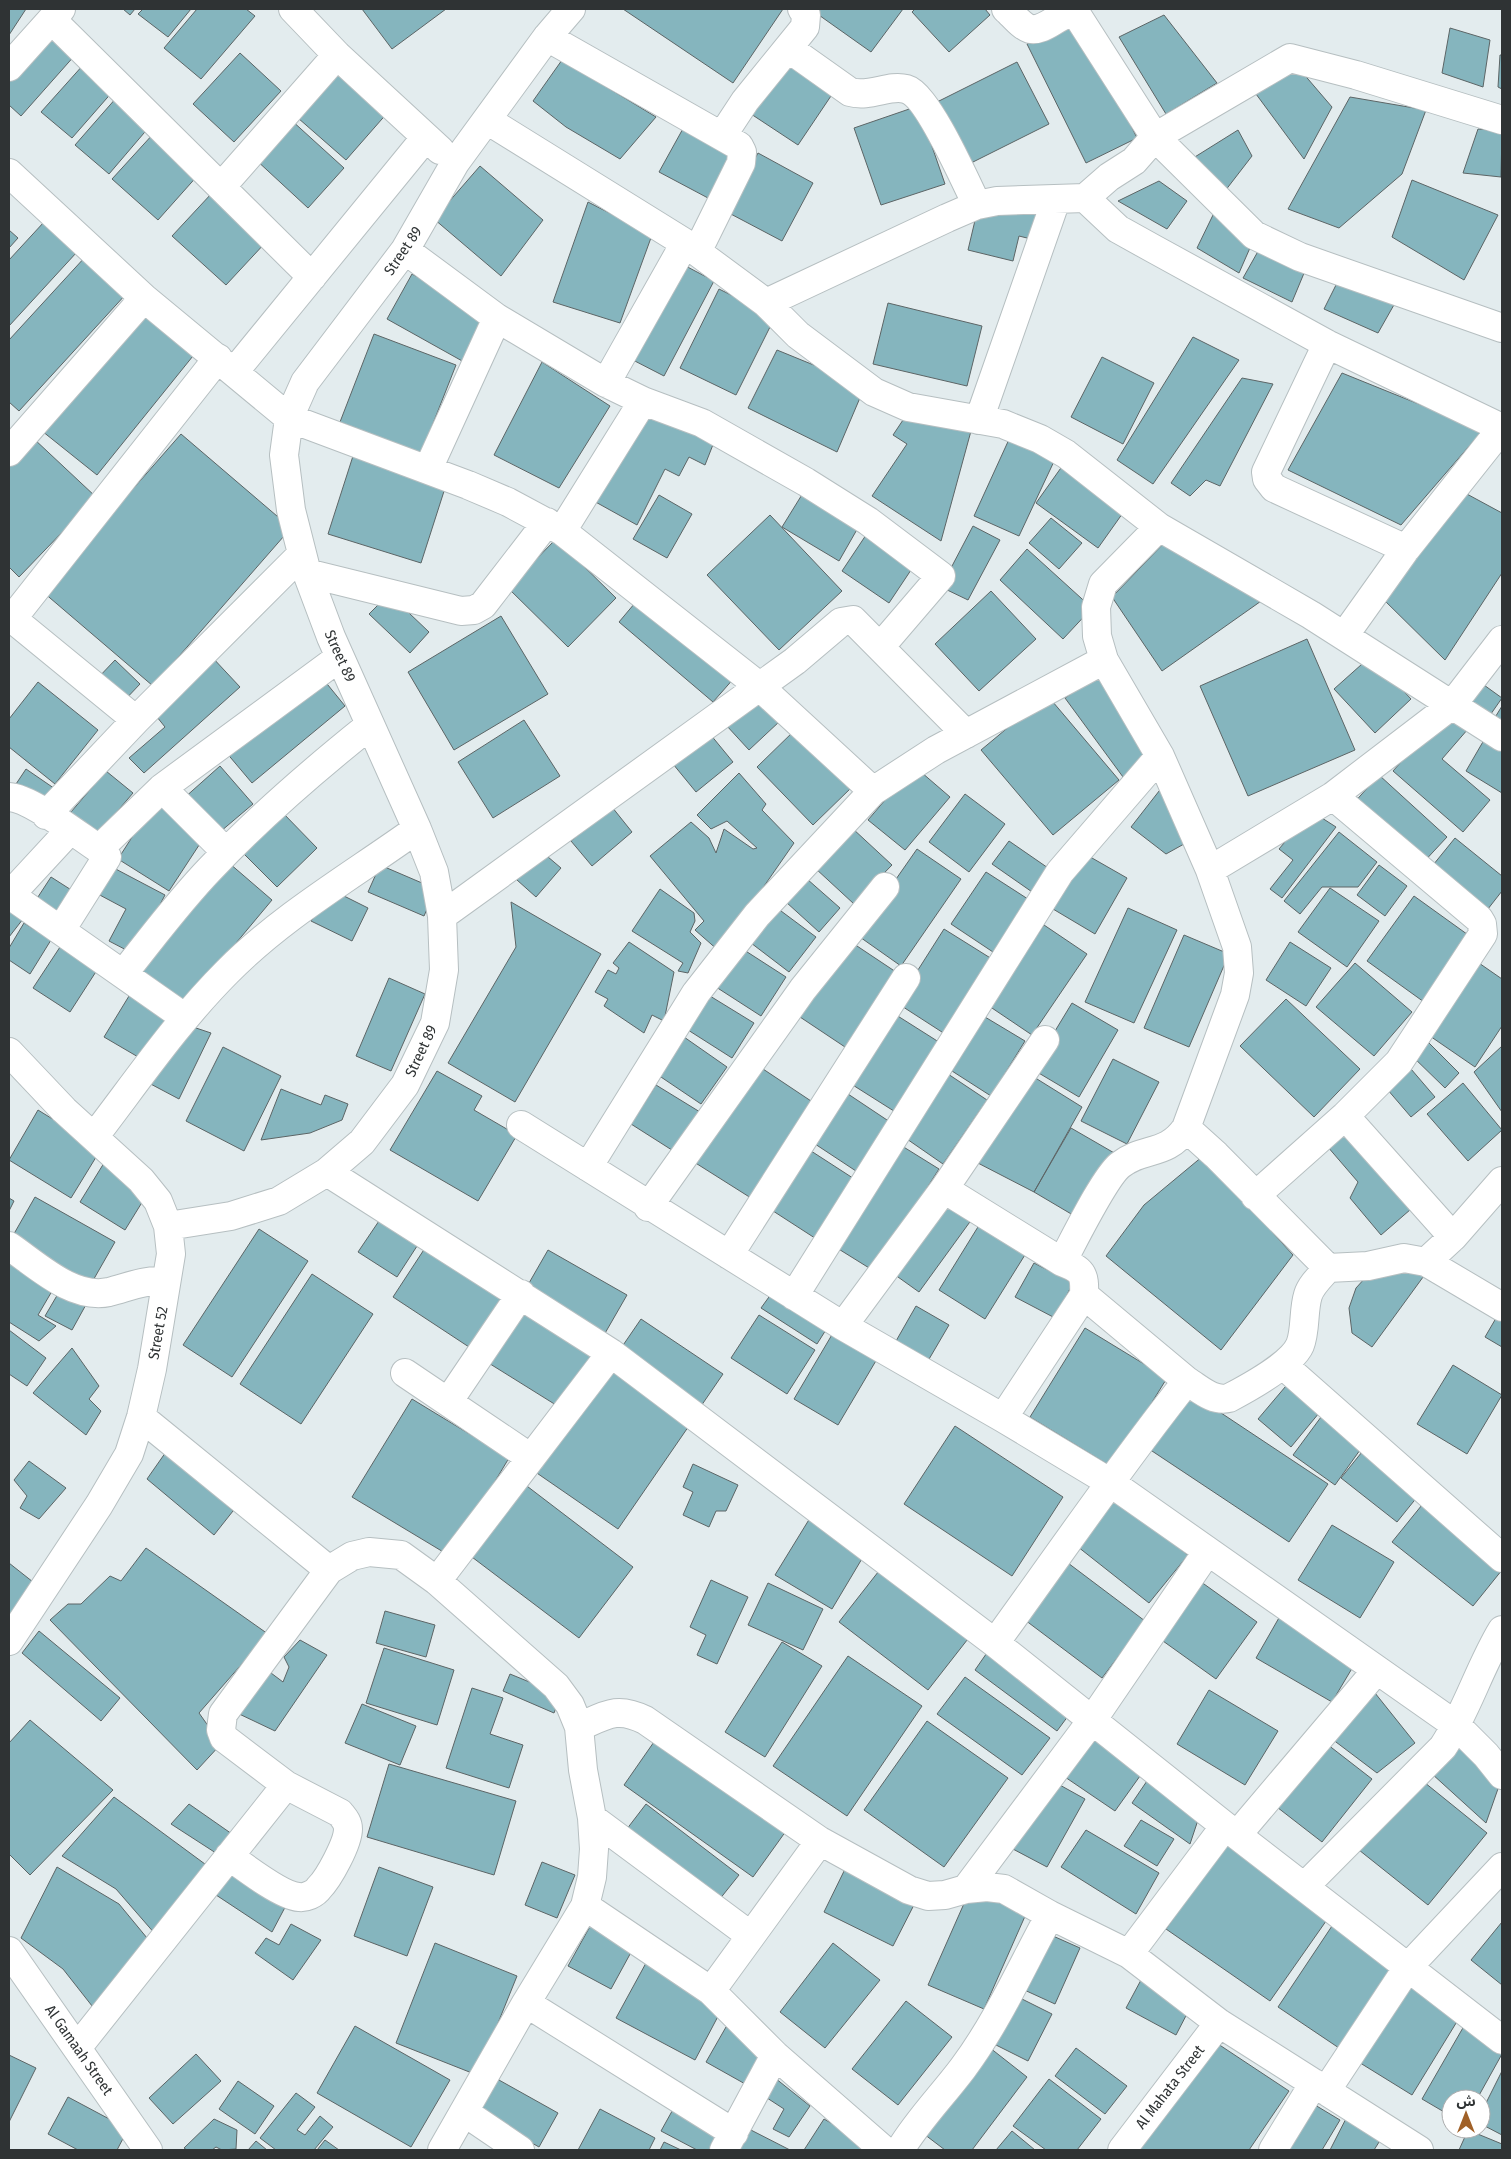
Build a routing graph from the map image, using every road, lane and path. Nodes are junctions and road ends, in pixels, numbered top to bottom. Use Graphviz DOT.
graph roads {
  1 [pos="293,9"];
  2 [pos="571,9"];
  3 [pos="802,9"];
  4 [pos="1006,9"];
  5 [pos="56,15"];
  6 [pos="547,37"];
  7 [pos="788,48"];
  8 [pos="337,55"];
  9 [pos="9,66"];
  10 [pos="487,120"];
  11 [pos="1502,120"];
  12 [pos="722,136"];
  13 [pos="1155,136"];
  14 [pos="426,137"];
  15 [pos="455,163"];
  16 [pos="9,173"];
  17 [pos="221,187"];
  18 [pos="1085,198"];
  19 [pos="1056,200"];
  20 [pos="977,205"];
  21 [pos="691,247"];
  22 [pos="405,250"];
  23 [pos="312,277"];
  24 [pos="144,298"];
  25 [pos="766,304"];
  26 [pos="497,318"];
  27 [pos="1502,328"];
  28 [pos="1327,344"];
  29 [pos="226,365"];
  30 [pos="606,383"];
  31 [pos="643,401"];
  32 [pos="289,418"];
  33 [pos="979,420"];
  34 [pos="1502,428"];
  35 [pos="9,452"];
  36 [pos="428,469"];
  37 [pos="554,526"];
  38 [pos="1159,527"];
  39 [pos="1406,549"];
  40 [pos="304,564"];
  41 [pos="13,624"];
  42 [pos="1344,636"];
  43 [pos="1502,640"];
  44 [pos="881,646"];
  45 [pos="340,657"];
  46 [pos="1104,660"];
  47 [pos="759,686"];
  48 [pos="1452,704"];
  49 [pos="136,720"];
  50 [pos="370,725"];
  51 [pos="966,734"];
  52 [pos="1502,736"];
  53 [pos="1160,756"];
  54 [pos="162,788"];
  55 [pos="874,791"];
  56 [pos="1333,796"];
  57 [pos="9,797"];
  58 [pos="46,815"];
  59 [pos="70,830"];
  60 [pos="418,830"];
  61 [pos="99,849"];
  62 [pos="226,852"];
  63 [pos="1210,870"];
  64 [pos="885,887"];
  65 [pos="9,896"];
  66 [pos="442,916"];
  67 [pos="60,930"];
  68 [pos="123,974"];
  69 [pos="906,978"];
  70 [pos="184,1017"];
  71 [pos="1045,1040"];
  72 [pos="9,1052"];
  73 [pos="1345,1116"];
  74 [pos="521,1126"];
  75 [pos="1186,1128"];
  76 [pos="94,1137"];
  77 [pos="588,1167"];
  78 [pos="327,1172"];
  79 [pos="1502,1181"];
  80 [pos="944,1188"];
  81 [pos="1255,1196"];
  82 [pos="648,1207"];
  83 [pos="168,1226"];
  84 [pos="1453,1237"];
  85 [pos="9,1246"];
  86 [pos="729,1255"];
  87 [pos="1062,1262"];
  88 [pos="1426,1262"];
  89 [pos="1328,1268"];
  90 [pos="166,1282"];
  91 [pos="521,1294"];
  92 [pos="1084,1295"];
  93 [pos="794,1296"];
  94 [pos="1502,1307"];
  95 [pos="843,1326"];
  96 [pos="611,1353"];
  97 [pos="1282,1365"];
  98 [pos="406,1373"];
  99 [pos="1187,1381"];
  100 [pos="448,1402"];
  101 [pos="141,1417"];
  102 [pos="1003,1418"];
  103 [pos="531,1458"];
  104 [pos="1111,1483"];
  105 [pos="1207,1552"];
  106 [pos="1502,1558"];
  107 [pos="329,1570"];
  108 [pos="437,1581"];
  109 [pos="1502,1630"];
  110 [pos="9,1641"];
  111 [pos="995,1643"];
  112 [pos="1376,1671"];
  113 [pos="1093,1719"];
  114 [pos="1457,1726"];
  115 [pos="579,1727"];
  116 [pos="1502,1775"];
  117 [pos="286,1785"];
  118 [pos="592,1818"];
  119 [pos="1231,1830"];
  120 [pos="820,1841"];
  121 [pos="229,1856"];
  122 [pos="1502,1867"];
  123 [pos="1304,1887"];
  124 [pos="966,1888"];
  125 [pos="586,1906"];
  126 [pos="1050,1915"];
  127 [pos="751,1936"];
  128 [pos="9,1950"];
  129 [pos="1129,1954"];
  130 [pos="1408,1967"];
  131 [pos="711,1991"];
  132 [pos="526,2003"];
  133 [pos="1219,2023"];
  134 [pos="1502,2040"];
  135 [pos="77,2048"];
  136 [pos="775,2055"];
  137 [pos="1320,2087"];
  138 [pos="464,2112"];
  139 [pos="729,2141"];
  140 [pos="148,2150"];
  141 [pos="442,2150"];
  142 [pos="520,2150"];
  143 [pos="884,2150"];
  144 [pos="900,2150"];
  145 [pos="1122,2150"];
  146 [pos="1273,2150"];
  147 [pos="1419,2150"];
  1 -- 8 [label="street"];
  2 -- 6 [label="street, Street 89"];
  3 -- 7 [label="street"];
  4 -- 13 [label="street"];
  5 -- 9 [label="street"];
  5 -- 17 [label="street"];
  6 -- 10 [label="street, Street 89"];
  6 -- 12 [label="street"];
  7 -- 12 [label="street"];
  7 -- 20 [label="street"];
  8 -- 14 [label="street"];
  8 -- 17 [label="street"];
  10 -- 15 [label="street, Street 89"];
  10 -- 21 [label="street"];
  11 -- 13 [label="street"];
  12 -- 21 [label="street"];
  13 -- 18 [label="street"];
  13 -- 27 [label="street"];
  14 -- 15 [label="street"];
  14 -- 23 [label="street"];
  15 -- 22 [label="street, Street 89"];
  16 -- 24 [label="street"];
  17 -- 23 [label="street"];
  18 -- 19 [label="street"];
  18 -- 28 [label="street"];
  19 -- 20 [label="street"];
  19 -- 33 [label="street"];
  20 -- 25 [label="street"];
  21 -- 25 [label="street"];
  21 -- 30 [label="street"];
  22 -- 26 [label="street"];
  22 -- 32 [label="street, Street 89"];
  23 -- 29 [label="street"];
  24 -- 29 [label="street"];
  24 -- 35 [label="street"];
  25 -- 33 [label="street"];
  26 -- 30 [label="street"];
  26 -- 36 [label="street"];
  28 -- 34 [label="street"];
  28 -- 39 [label="street"];
  29 -- 32 [label="street"];
  29 -- 41 [label="street"];
  30 -- 31 [label="street"];
  31 -- 37 [label="street"];
  31 -- 44 [label="street"];
  32 -- 36 [label="street"];
  32 -- 40 [label="street, Street 89"];
  33 -- 38 [label="street"];
  34 -- 39 [label="street"];
  36 -- 37 [label="street"];
  37 -- 40 [label="street"];
  37 -- 47 [label="street"];
  38 -- 42 [label="street"];
  38 -- 46 [label="street"];
  39 -- 42 [label="street"];
  40 -- 45 [label="street, Street 89"];
  40 -- 49 [label="street"];
  41 -- 49 [label="street"];
  42 -- 48 [label="street"];
  43 -- 48 [label="street"];
  44 -- 47 [label="street"];
  44 -- 51 [label="street"];
  45 -- 50 [label="street, Street 89"];
  45 -- 54 [label="street"];
  46 -- 51 [label="street"];
  46 -- 53 [label="street"];
  47 -- 55 [label="street"];
  47 -- 66 [label="street"];
  48 -- 52 [label="street"];
  48 -- 56 [label="street"];
  49 -- 58 [label="street"];
  50 -- 60 [label="street, Street 89"];
  50 -- 62 [label="street"];
  51 -- 55 [label="street"];
  53 -- 63 [label="street"];
  53 -- 93 [label="street"];
  54 -- 61 [label="street"];
  54 -- 62 [label="street"];
  55 -- 77 [label="street"];
  56 -- 63 [label="street"];
  56 -- 73 [label="street"];
  57 -- 58 [label="street"];
  58 -- 59 [label="street"];
  59 -- 61 [label="street"];
  59 -- 65 [label="street"];
  60 -- 66 [label="street, Street 89"];
  60 -- 70 [label="street"];
  61 -- 67 [label="street"];
  62 -- 68 [label="street"];
  63 -- 75 [label="street"];
  64 -- 82 [label="street"];
  65 -- 67 [label="street"];
  66 -- 78 [label="street, Street 89"];
  67 -- 68 [label="street"];
  68 -- 70 [label="street"];
  69 -- 86 [label="street"];
  70 -- 76 [label="street"];
  71 -- 80 [label="street"];
  72 -- 76 [label="street, Street 52"];
  73 -- 81 [label="street"];
  73 -- 84 [label="street"];
  74 -- 77 [label="street"];
  75 -- 81 [label="street"];
  75 -- 87 [label="street"];
  76 -- 83 [label="street, Street 52"];
  77 -- 82 [label="street"];
  78 -- 83 [label="street, Street 89"];
  78 -- 91 [label="street"];
  79 -- 84 [label="street"];
  80 -- 87 [label="street"];
  80 -- 95 [label="street"];
  81 -- 89 [label="street"];
  82 -- 86 [label="street"];
  83 -- 90 [label="street, Street 52"];
  84 -- 88 [label="street"];
  85 -- 90 [label="street"];
  86 -- 93 [label="street"];
  87 -- 92 [label="street"];
  88 -- 89 [label="street"];
  88 -- 94 [label="street"];
  89 -- 97 [label="street"];
  90 -- 101 [label="street, Street 52"];
  91 -- 96 [label="street"];
  91 -- 100 [label="street"];
  92 -- 99 [label="street"];
  92 -- 102 [label="street"];
  93 -- 95 [label="street"];
  95 -- 102 [label="street"];
  96 -- 103 [label="street"];
  96 -- 111 [label="street"];
  97 -- 99 [label="street"];
  97 -- 106 [label="street"];
  98 -- 100 [label="street"];
  99 -- 104 [label="street"];
  100 -- 103 [label="street"];
  101 -- 107 [label="street"];
  101 -- 110 [label="street, Street 52"];
  102 -- 104 [label="street"];
  103 -- 108 [label="street"];
  104 -- 105 [label="street"];
  104 -- 111 [label="street"];
  105 -- 112 [label="street"];
  105 -- 113 [label="street"];
  107 -- 108 [label="street"];
  107 -- 117 [label="street"];
  108 -- 115 [label="street"];
  109 -- 114 [label="street"];
  111 -- 113 [label="street"];
  112 -- 114 [label="street"];
  112 -- 119 [label="street"];
  113 -- 119 [label="street"];
  113 -- 124 [label="street"];
  114 -- 116 [label="street"];
  114 -- 123 [label="street"];
  115 -- 118 [label="street"];
  115 -- 120 [label="street"];
  117 -- 121 [label="street"];
  117 -- 121 [label="street"];
  118 -- 125 [label="street"];
  118 -- 127 [label="street"];
  119 -- 123 [label="street"];
  119 -- 129 [label="street"];
  120 -- 124 [label="street"];
  120 -- 127 [label="street"];
  121 -- 135 [label="street"];
  122 -- 130 [label="street"];
  123 -- 130 [label="street"];
  124 -- 126 [label="street"];
  125 -- 131 [label="street"];
  125 -- 132 [label="street"];
  126 -- 129 [label="street"];
  126 -- 144 [label="street"];
  127 -- 131 [label="street"];
  128 -- 135 [label="street, Al Gamaah Street"];
  129 -- 133 [label="street"];
  130 -- 134 [label="street"];
  130 -- 137 [label="street"];
  131 -- 136 [label="street"];
  132 -- 138 [label="street"];
  132 -- 139 [label="street"];
  133 -- 137 [label="street"];
  133 -- 145 [label="street, Al Mahata Street"];
  135 -- 140 [label="street, Al Gamaah Street"];
  136 -- 139 [label="street"];
  136 -- 143 [label="street"];
  137 -- 146 [label="street"];
  137 -- 147 [label="street"];
  138 -- 141 [label="street"];
  138 -- 142 [label="street"];
}
